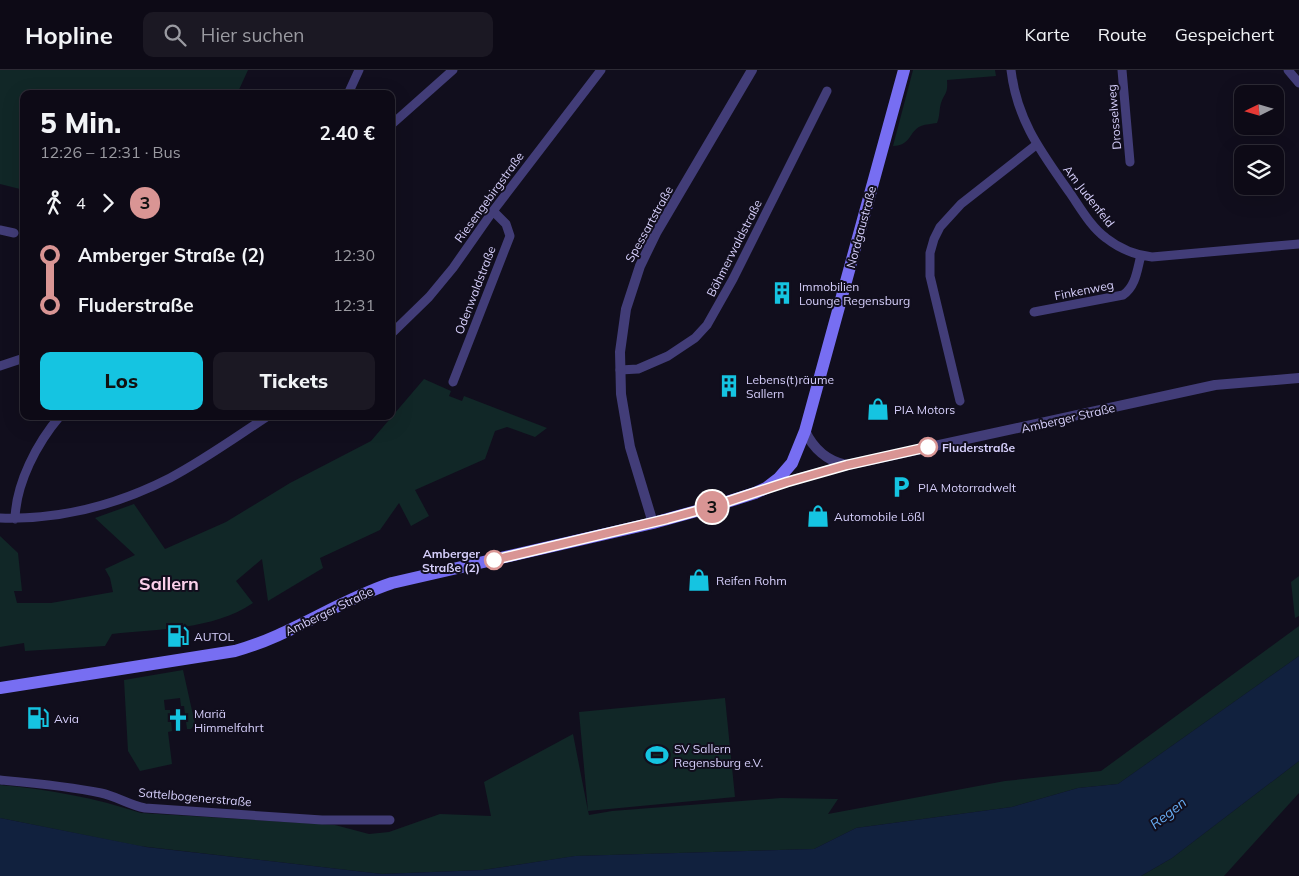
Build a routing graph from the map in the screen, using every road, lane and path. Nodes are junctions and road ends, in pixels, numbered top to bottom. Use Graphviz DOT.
graph roads {
  1 [pos="359,70"];
  2 [pos="453,70"];
  3 [pos="601,70"];
  4 [pos="752,70"];
  5 [pos="904,70"];
  6 [pos="1011,70"];
  7 [pos="1122,70"];
  8 [pos="1288,70"];
  9 [pos="1299,83"];
  10 [pos="350,90"];
  11 [pos="827,91"];
  12 [pos="395,121"];
  13 [pos="1036,146"];
  14 [pos="1130,162"];
  15 [pos="494,211"];
  16 [pos="0,230"];
  17 [pos="14,233"];
  18 [pos="1299,244"];
  19 [pos="1141,255"];
  20 [pos="1034,312"];
  21 [pos="395,330"];
  22 [pos="20,359"];
  23 [pos="0,366"];
  24 [pos="620,370"];
  25 [pos="1299,378"];
  26 [pos="453,382"];
  27 [pos="960,401"];
  28 [pos="57,420"];
  29 [pos="262,420"];
  30 [pos="805,431"];
  31 [pos="847,465"];
  32 [pos="766,488"];
  33 [pos="0,518"];
  34 [pos="15,519"];
  35 [pos="652,523"];
  36 [pos="0,688"];
  37 [pos="0,780"];
  38 [pos="390,820"];
  1 -- 10 [label="street"];
  2 -- 12 [label="street"];
  3 -- 15 [label="street, Riesengebirgstraße"];
  4 -- 24 [label="street, Spessartstraße"];
  5 -- 30 [label="main road, Nordgaustraße"];
  6 -- 13 [label="street, Am Judenfeld"];
  7 -- 14 [label="street, Drosselweg"];
  8 -- 9 [label="street"];
  11 -- 24 [label="street, Böhmerwaldstraße"];
  13 -- 19 [label="street, Am Judenfeld"];
  13 -- 27 [label="street"];
  15 -- 21 [label="street, Riesengebirgstraße"];
  15 -- 26 [label="street, Odenwaldstraße"];
  16 -- 17 [label="street"];
  18 -- 19 [label="street, Am Judenfeld"];
  19 -- 20 [label="street, Finkenweg"];
  22 -- 23 [label="street"];
  24 -- 35 [label="street, Spessartstraße"];
  25 -- 31 [label="street, Amberger Straße"];
  28 -- 34 [label="street"];
  29 -- 34 [label="street"];
  30 -- 31 [label="street"];
  30 -- 32 [label="main road, Nordgaustraße"];
  31 -- 32 [label="street, Amberger Straße"];
  32 -- 35 [label="main road, Amberger Straße"];
  33 -- 34 [label="street"];
  35 -- 36 [label="main road, Amberger Straße"];
  37 -- 38 [label="street, Sattelbogenerstraße"];
}
